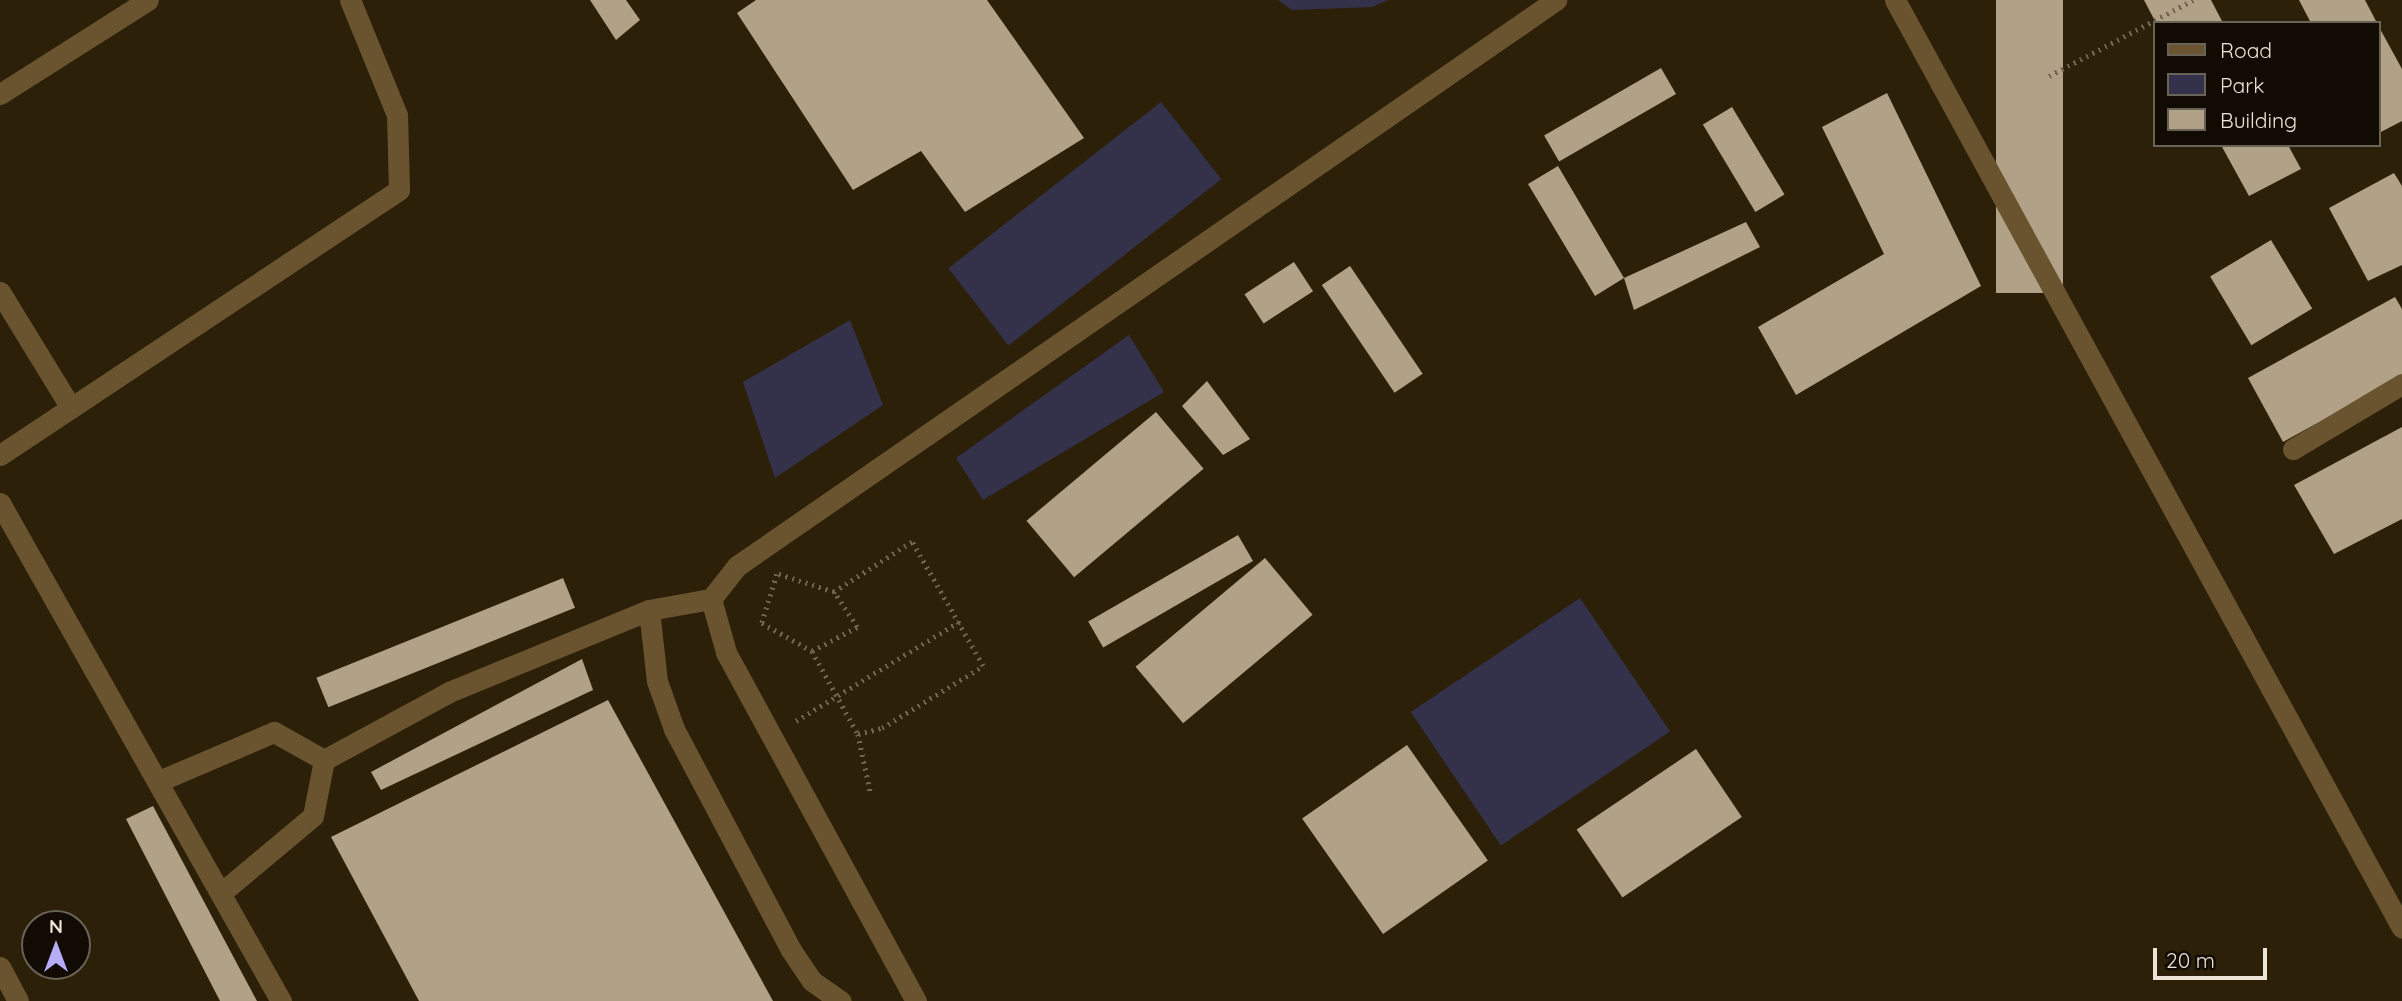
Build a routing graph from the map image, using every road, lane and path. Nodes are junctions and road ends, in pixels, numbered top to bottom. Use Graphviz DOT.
graph roads {
  1 [pos="148,0"];
  2 [pos="350,0"];
  3 [pos="1556,0"];
  4 [pos="1895,0"];
  5 [pos="2193,0"];
  6 [pos="2049,76"];
  7 [pos="0,94"];
  8 [pos="0,292"];
  9 [pos="2402,384"];
  10 [pos="71,408"];
  11 [pos="2293,449"];
  12 [pos="0,456"];
  13 [pos="0,503"];
  14 [pos="834,592"];
  15 [pos="711,599"];
  16 [pos="649,610"];
  17 [pos="959,622"];
  18 [pos="812,651"];
  19 [pos="835,696"];
  20 [pos="858,734"];
  21 [pos="772,736"];
  22 [pos="324,760"];
  23 [pos="159,781"];
  24 [pos="871,794"];
  25 [pos="221,893"];
  26 [pos="2402,928"];
  27 [pos="2,975"];
  28 [pos="18,1001"];
  29 [pos="281,1001"];
  30 [pos="841,1001"];
  31 [pos="916,1001"];
  1 -- 7 [label="lane"];
  2 -- 10 [label="lane"];
  3 -- 15 [label="lane"];
  4 -- 26 [label="lane"];
  5 -- 6 [label="path"];
  8 -- 10 [label="lane"];
  9 -- 11 [label="lane"];
  10 -- 12 [label="lane"];
  13 -- 23 [label="lane"];
  14 -- 17 [label="path"];
  14 -- 18 [label="path"];
  14 -- 18 [label="path"];
  15 -- 16 [label="lane"];
  15 -- 21 [label="lane"];
  16 -- 22 [label="lane"];
  16 -- 30 [label="lane"];
  17 -- 19 [label="path"];
  17 -- 20 [label="path"];
  18 -- 19 [label="path"];
  19 -- 20 [label="path"];
  19 -- 21 [label="path"];
  20 -- 24 [label="path"];
  21 -- 31 [label="lane"];
  22 -- 23 [label="lane"];
  22 -- 25 [label="lane"];
  23 -- 25 [label="lane"];
  25 -- 29 [label="lane"];
  27 -- 28 [label="lane"];
}
